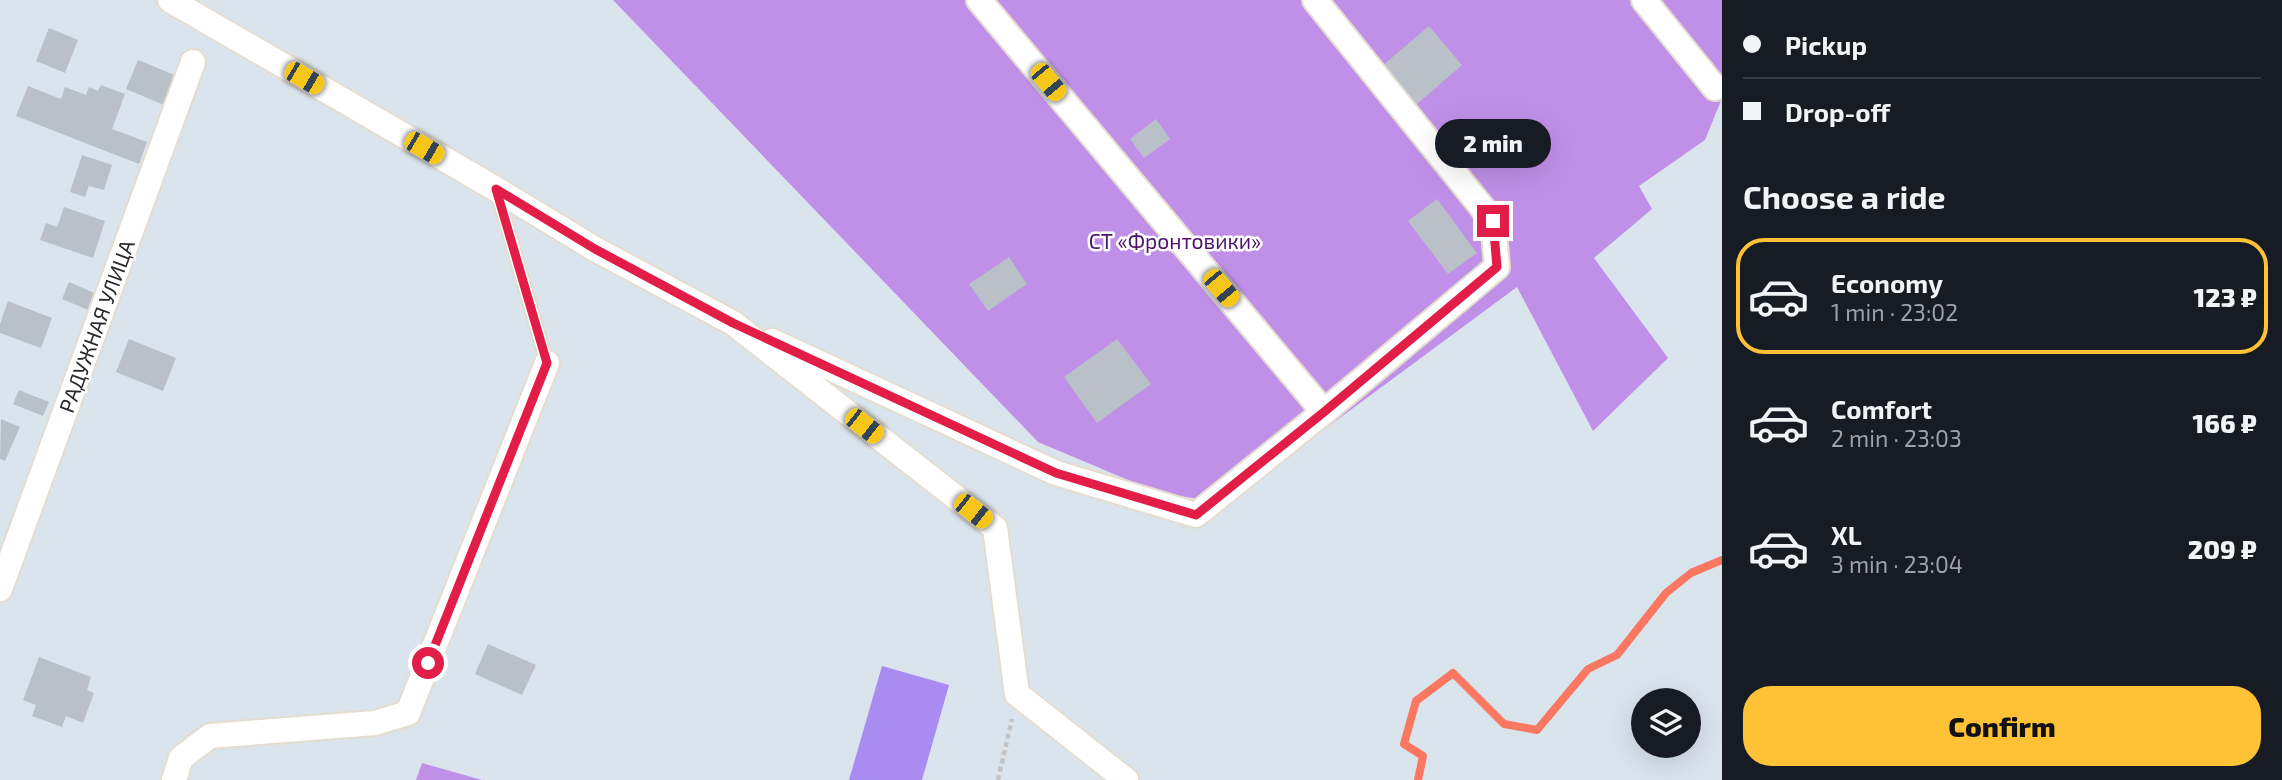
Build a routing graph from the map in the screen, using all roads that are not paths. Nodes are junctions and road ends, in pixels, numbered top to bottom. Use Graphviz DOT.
graph roads {
  1 [pos="170,0"];
  2 [pos="979,0"];
  3 [pos="1315,0"];
  4 [pos="1644,0"];
  5 [pos="193,62"];
  6 [pos="1715,88"];
  7 [pos="496,189"];
  8 [pos="733,323"];
  9 [pos="547,363"];
  10 [pos="1324,412"];
  11 [pos="0,589"];
  12 [pos="174,780"];
  13 [pos="1126,780"];
  1 -- 7 [label="street"];
  2 -- 10 [label="street"];
  3 -- 10 [label="street"];
  4 -- 6 [label="street"];
  5 -- 11 [label="street, РАДУЖНАЯ УЛИЦА"];
  7 -- 8 [label="street"];
  7 -- 9 [label="lane"];
  8 -- 10 [label="street"];
  8 -- 13 [label="street"];
  9 -- 12 [label="street"];
}
